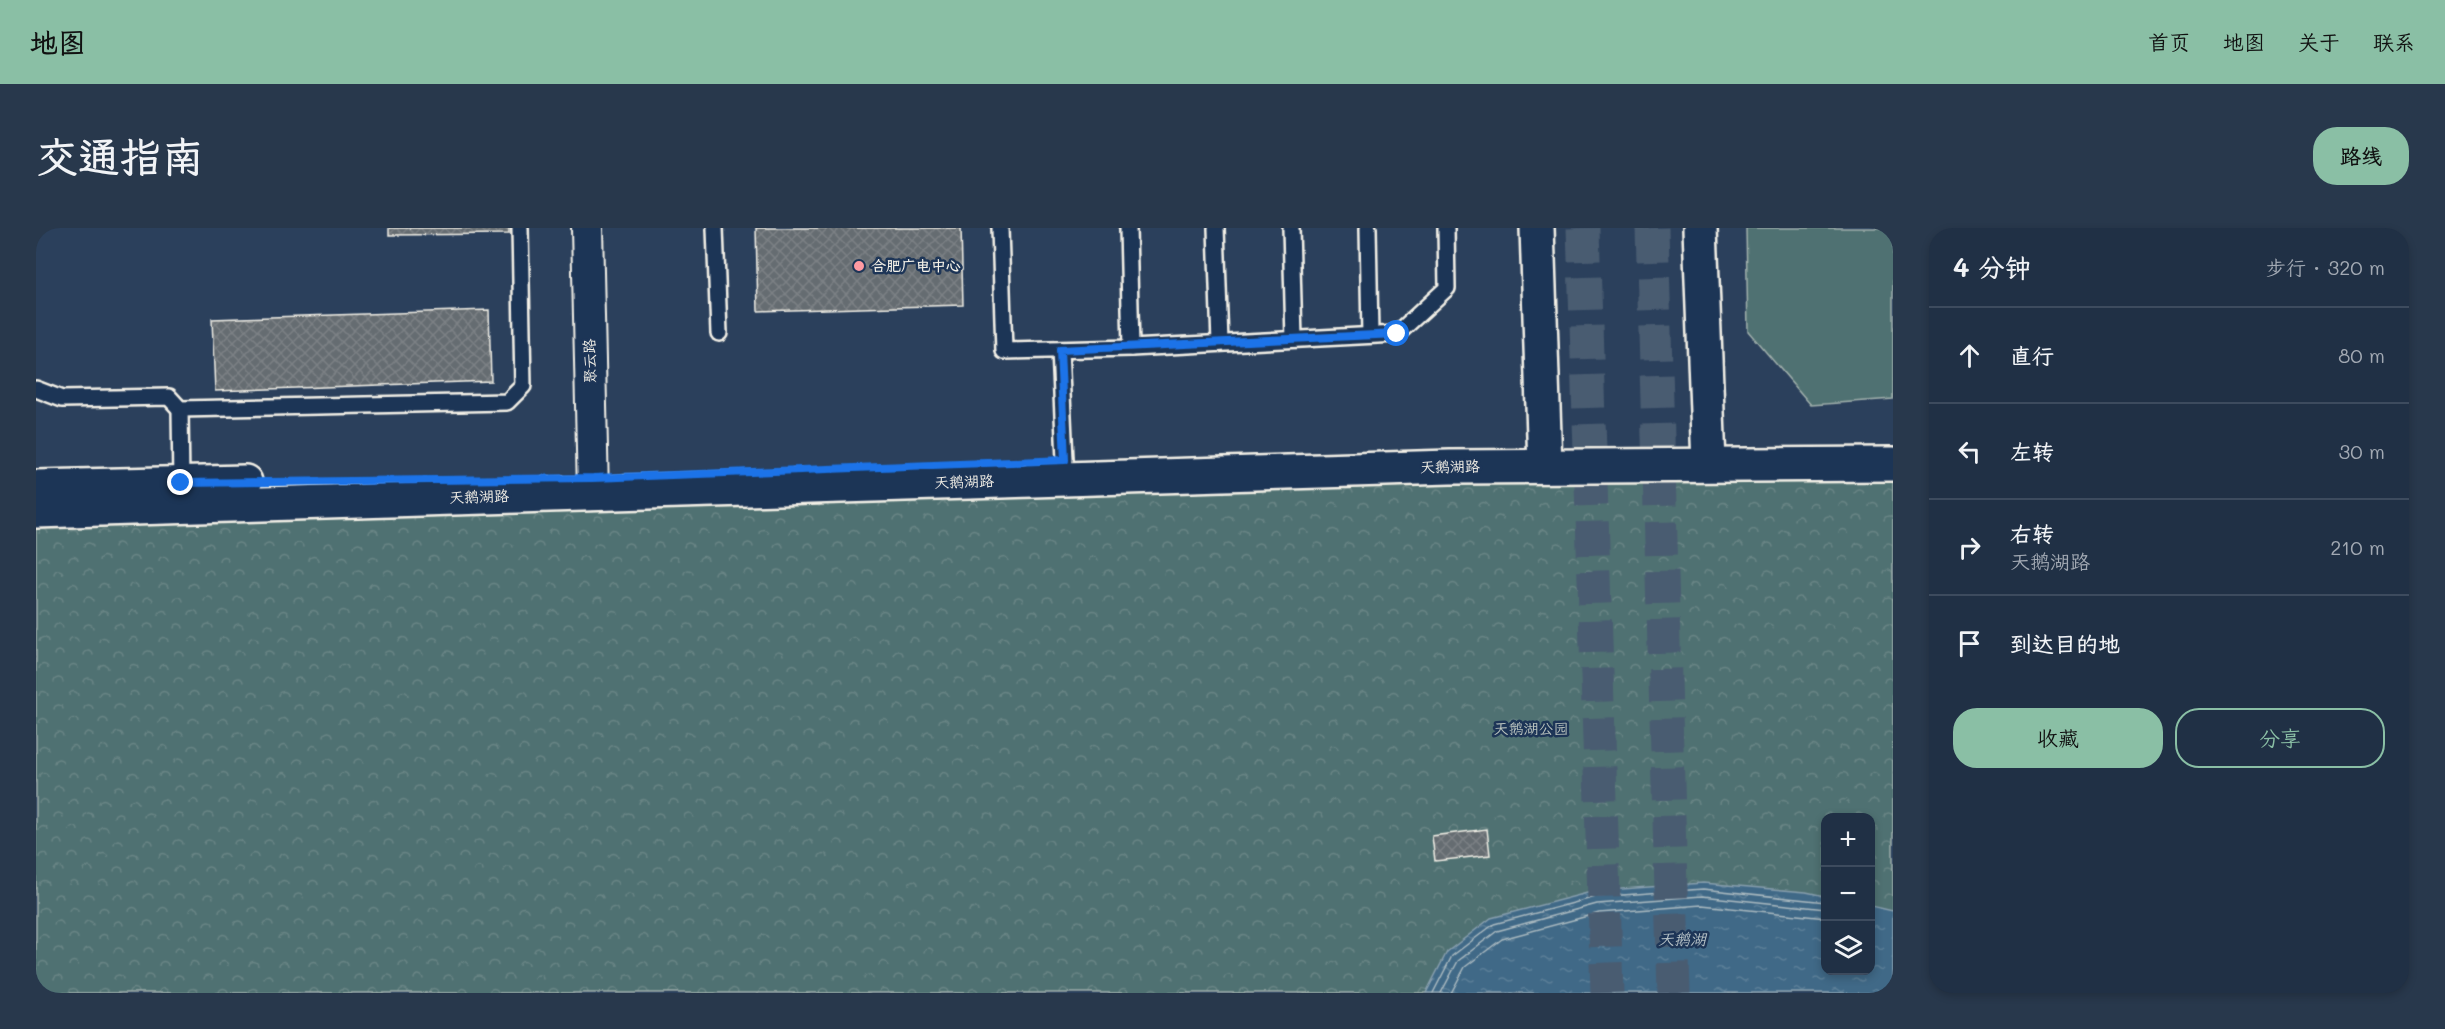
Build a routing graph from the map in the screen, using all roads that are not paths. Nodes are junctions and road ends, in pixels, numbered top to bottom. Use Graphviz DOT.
graph roads {
  1 [pos="520,228"];
  2 [pos="587,228"];
  3 [pos="716,228"];
  4 [pos="1000,228"];
  5 [pos="1128,228"];
  6 [pos="1216,228"];
  7 [pos="1291,228"];
  8 [pos="1368,228"];
  9 [pos="1446,228"];
  10 [pos="1537,228"];
  11 [pos="1700,228"];
  12 [pos="719,333"];
  13 [pos="1370,335"];
  14 [pos="1294,339"];
  15 [pos="1220,343"];
  16 [pos="1131,348"];
  17 [pos="1060,350"];
  18 [pos="36,389"];
  19 [pos="180,409"];
  20 [pos="1893,443"];
  21 [pos="1709,455"];
  22 [pos="1544,457"];
  23 [pos="1065,460"];
  24 [pos="1893,464"];
  25 [pos="181,483"];
  26 [pos="593,486"];
  27 [pos="36,487"];
  28 [pos="36,511"];
  1 -- 19 [label="lane"];
  2 -- 26 [label="street, 聚云路"];
  3 -- 12 [label="lane"];
  4 -- 17 [label="lane"];
  5 -- 16 [label="lane"];
  6 -- 15 [label="lane"];
  7 -- 14 [label="lane"];
  8 -- 13 [label="lane"];
  9 -- 13 [label="lane"];
  10 -- 22 [label="street"];
  11 -- 21 [label="street"];
  13 -- 14 [label="lane"];
  14 -- 15 [label="lane"];
  15 -- 16 [label="lane"];
  16 -- 17 [label="lane"];
  17 -- 23 [label="lane"];
  18 -- 19 [label="lane"];
  19 -- 25 [label="lane"];
  20 -- 21 [label="street, 天鹅湖路"];
  21 -- 22 [label="street, 天鹅湖路"];
  21 -- 24 [label="street, 天鹅湖路"];
  22 -- 23 [label="street, 天鹅湖路"];
  22 -- 26 [label="street, 天鹅湖路"];
  23 -- 26 [label="street, 天鹅湖路"];
  25 -- 26 [label="street, 天鹅湖路"];
  25 -- 27 [label="street, 天鹅湖路"];
  26 -- 28 [label="street, 天鹅湖路"];
}
